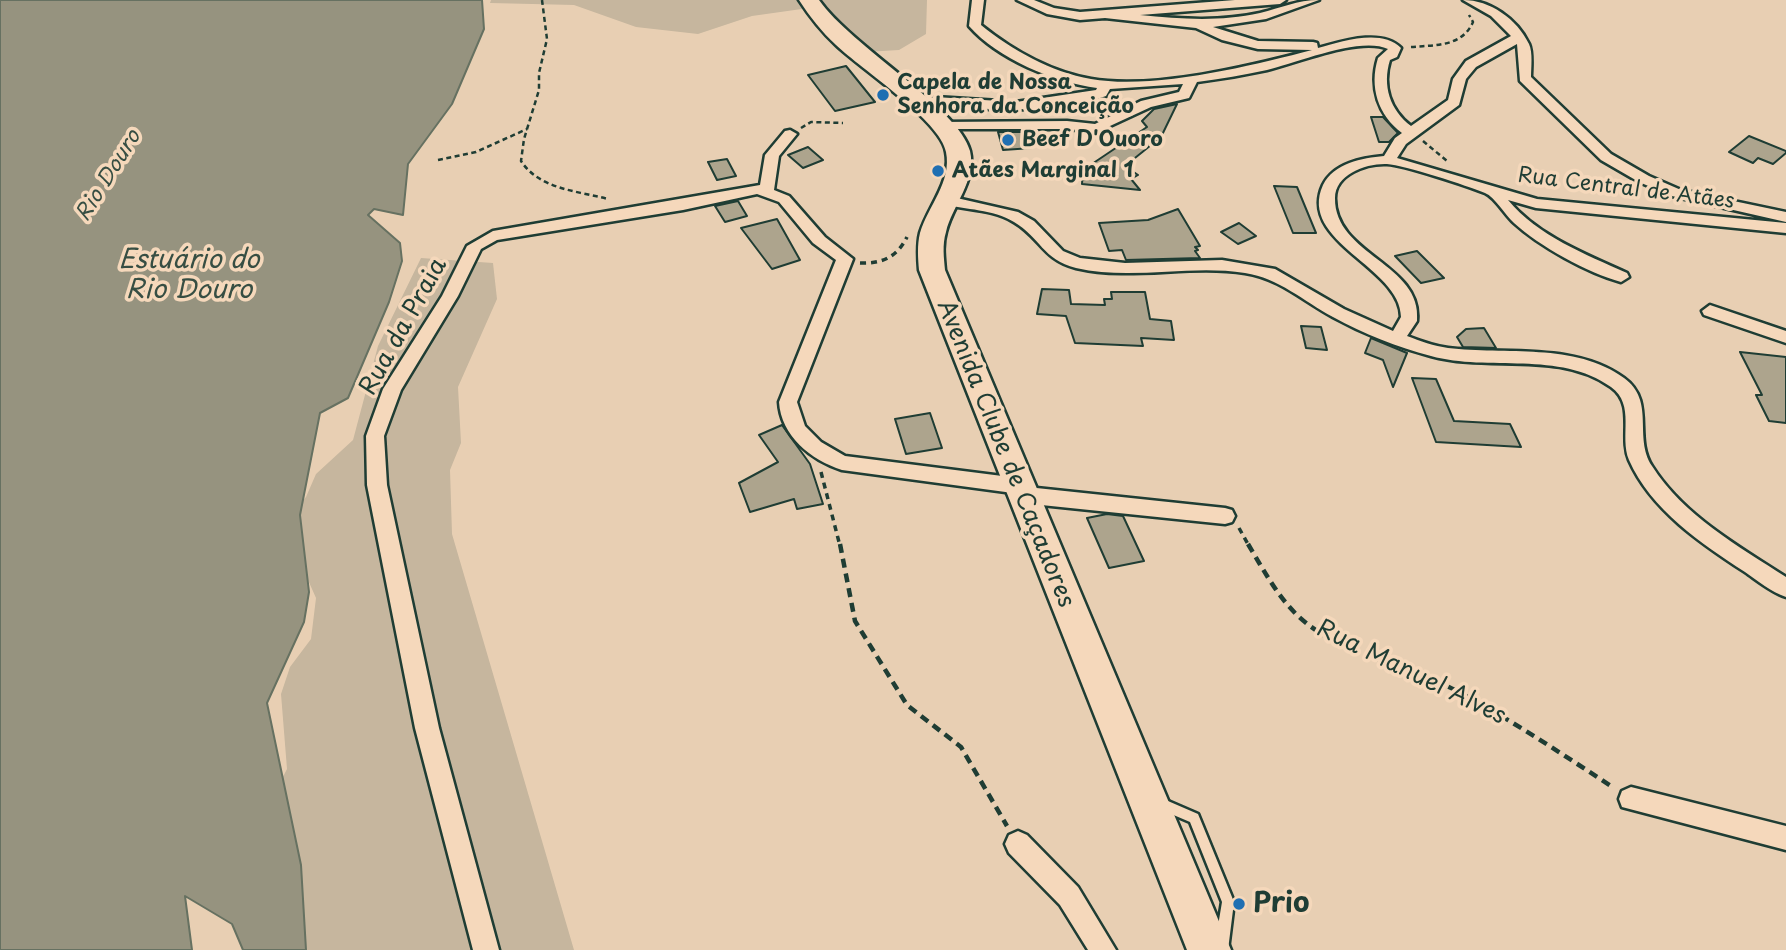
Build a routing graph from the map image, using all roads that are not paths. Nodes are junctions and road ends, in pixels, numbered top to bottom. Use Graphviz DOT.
graph roads {
  1 [pos="809,0"];
  2 [pos="978,0"];
  3 [pos="1023,0"];
  4 [pos="1280,0"];
  5 [pos="1313,0"];
  6 [pos="1469,0"];
  7 [pos="1109,15"];
  8 [pos="1199,25"];
  9 [pos="1517,38"];
  10 [pos="1355,46"];
  11 [pos="1193,78"];
  12 [pos="1105,85"];
  13 [pos="918,103"];
  14 [pos="942,126"];
  15 [pos="790,134"];
  16 [pos="1413,134"];
  17 [pos="1389,160"];
  18 [pos="766,192"];
  19 [pos="1495,194"];
  20 [pos="948,201"];
  21 [pos="1786,216"];
  22 [pos="1786,228"];
  23 [pos="1621,277"];
  24 [pos="1710,311"];
  25 [pos="1786,337"];
  26 [pos="1396,339"];
  27 [pos="1020,490"];
  28 [pos="1224,516"];
  29 [pos="1786,589"];
  30 [pos="1146,797"];
  31 [pos="1630,799"];
  32 [pos="1786,838"];
  33 [pos="1018,844"];
  34 [pos="486,950"];
  35 [pos="1103,950"];
  36 [pos="1209,950"];
  37 [pos="1221,950"];
  1 -- 13 [label="main road, Avenida Clube de Caçadores"];
  2 -- 12 [label="street"];
  3 -- 7 [label="street"];
  4 -- 7 [label="street"];
  5 -- 8 [label="street"];
  6 -- 9 [label="street"];
  7 -- 8 [label="street"];
  8 -- 10 [label="street"];
  9 -- 16 [label="street"];
  9 -- 21 [label="street"];
  10 -- 11 [label="street"];
  10 -- 16 [label="street"];
  11 -- 12 [label="street"];
  11 -- 14 [label="street"];
  12 -- 13 [label="street"];
  13 -- 14 [label="main road, Avenida Clube de Caçadores"];
  14 -- 20 [label="main road, Avenida Clube de Caçadores"];
  15 -- 18 [label="street"];
  16 -- 17 [label="street"];
  17 -- 19 [label="street, Rua Central de Atães"];
  17 -- 26 [label="street"];
  18 -- 27 [label="street"];
  18 -- 34 [label="street, Rua da Praia"];
  19 -- 22 [label="street, Rua Central de Atães"];
  19 -- 23 [label="street"];
  20 -- 26 [label="street"];
  20 -- 27 [label="main road, Avenida Clube de Caçadores"];
  24 -- 25 [label="street"];
  26 -- 29 [label="street"];
  27 -- 28 [label="street"];
  27 -- 30 [label="main road, Avenida Clube de Caçadores"];
  30 -- 36 [label="main road, Avenida Clube de Caçadores"];
  30 -- 37 [label="lane"];
  31 -- 32 [label="street"];
  33 -- 35 [label="street"];
}
